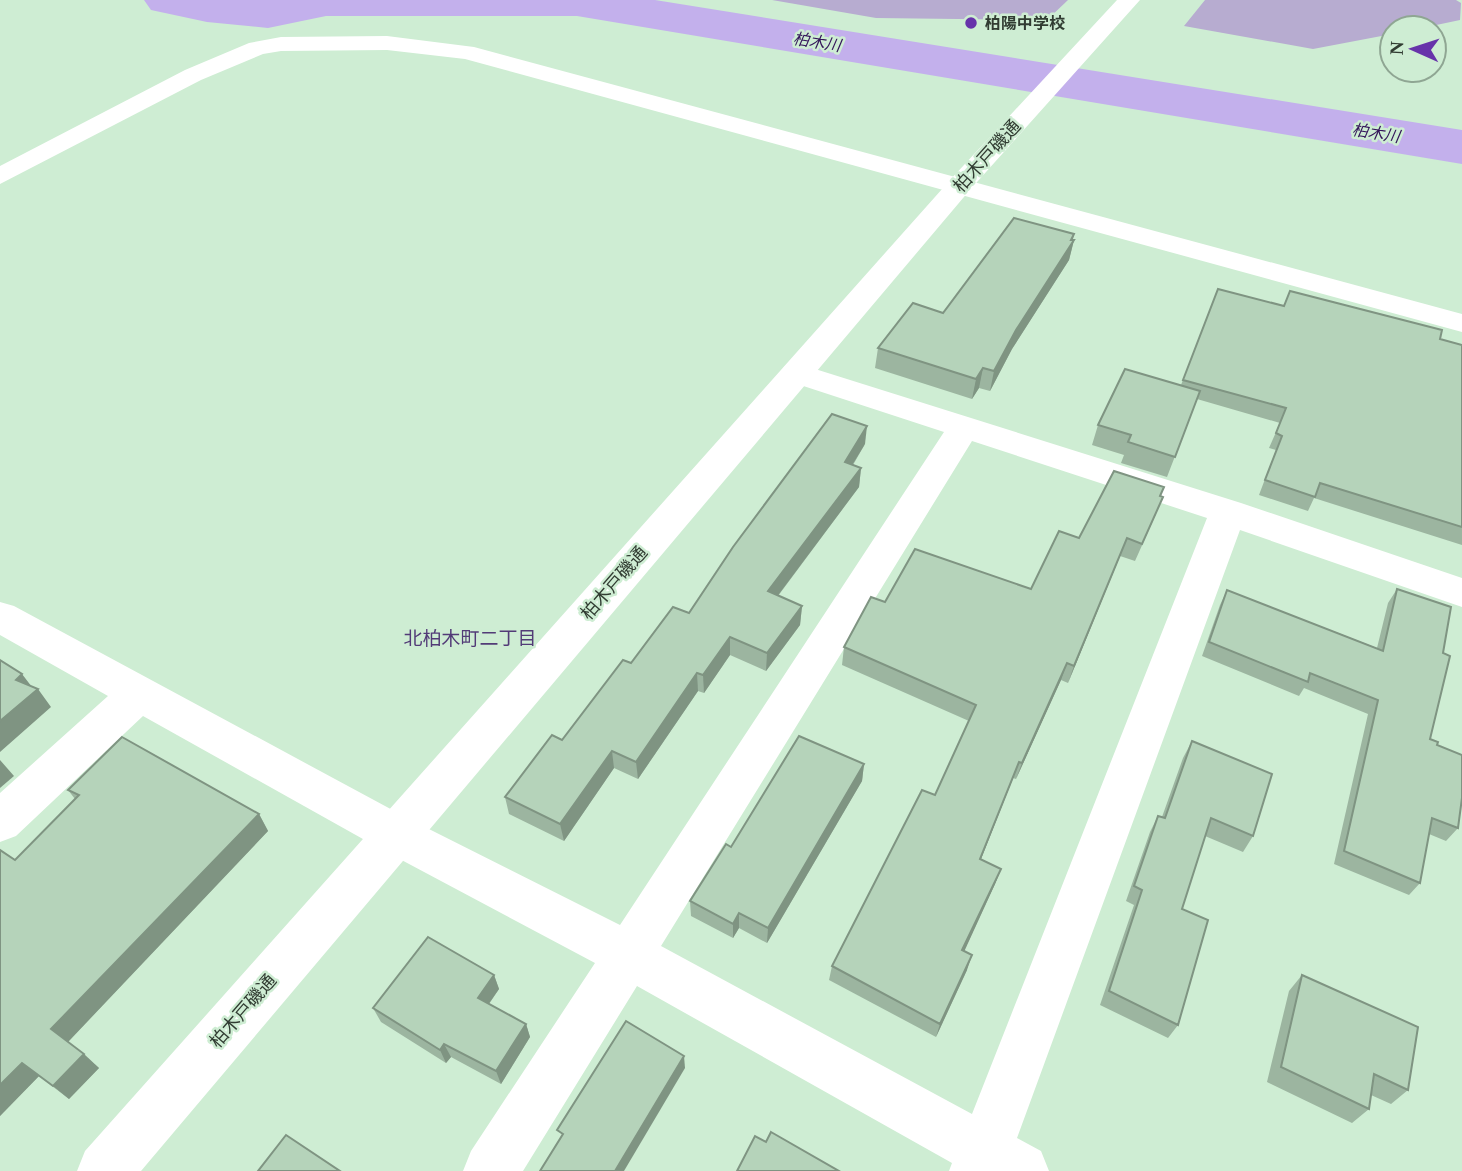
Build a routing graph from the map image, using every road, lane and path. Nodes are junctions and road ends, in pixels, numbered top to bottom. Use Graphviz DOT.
graph roads {
  1 [pos="1129,0"];
  2 [pos="0,176"];
  3 [pos="960,185"];
  4 [pos="1462,323"];
  5 [pos="796,373"];
  6 [pos="964,427"];
  7 [pos="1228,512"];
  8 [pos="1462,593"];
  9 [pos="0,617"];
  10 [pos="139,694"];
  11 [pos="0,822"];
  12 [pos="395,834"];
  13 [pos="629,955"];
  14 [pos="994,1164"];
  15 [pos="105,1171"];
  16 [pos="491,1171"];
  1 -- 3 [label="street, 柏木戸磯通"];
  2 -- 3 [label="street"];
  3 -- 4 [label="street"];
  3 -- 5 [label="street, 柏木戸磯通"];
  5 -- 6 [label="street"];
  5 -- 12 [label="street, 柏木戸磯通"];
  6 -- 7 [label="street"];
  6 -- 13 [label="street"];
  7 -- 8 [label="street"];
  7 -- 14 [label="street"];
  9 -- 10 [label="street"];
  10 -- 11 [label="street"];
  10 -- 12 [label="street"];
  12 -- 13 [label="street"];
  12 -- 15 [label="street, 柏木戸磯通"];
  13 -- 14 [label="street"];
  13 -- 16 [label="street"];
}
